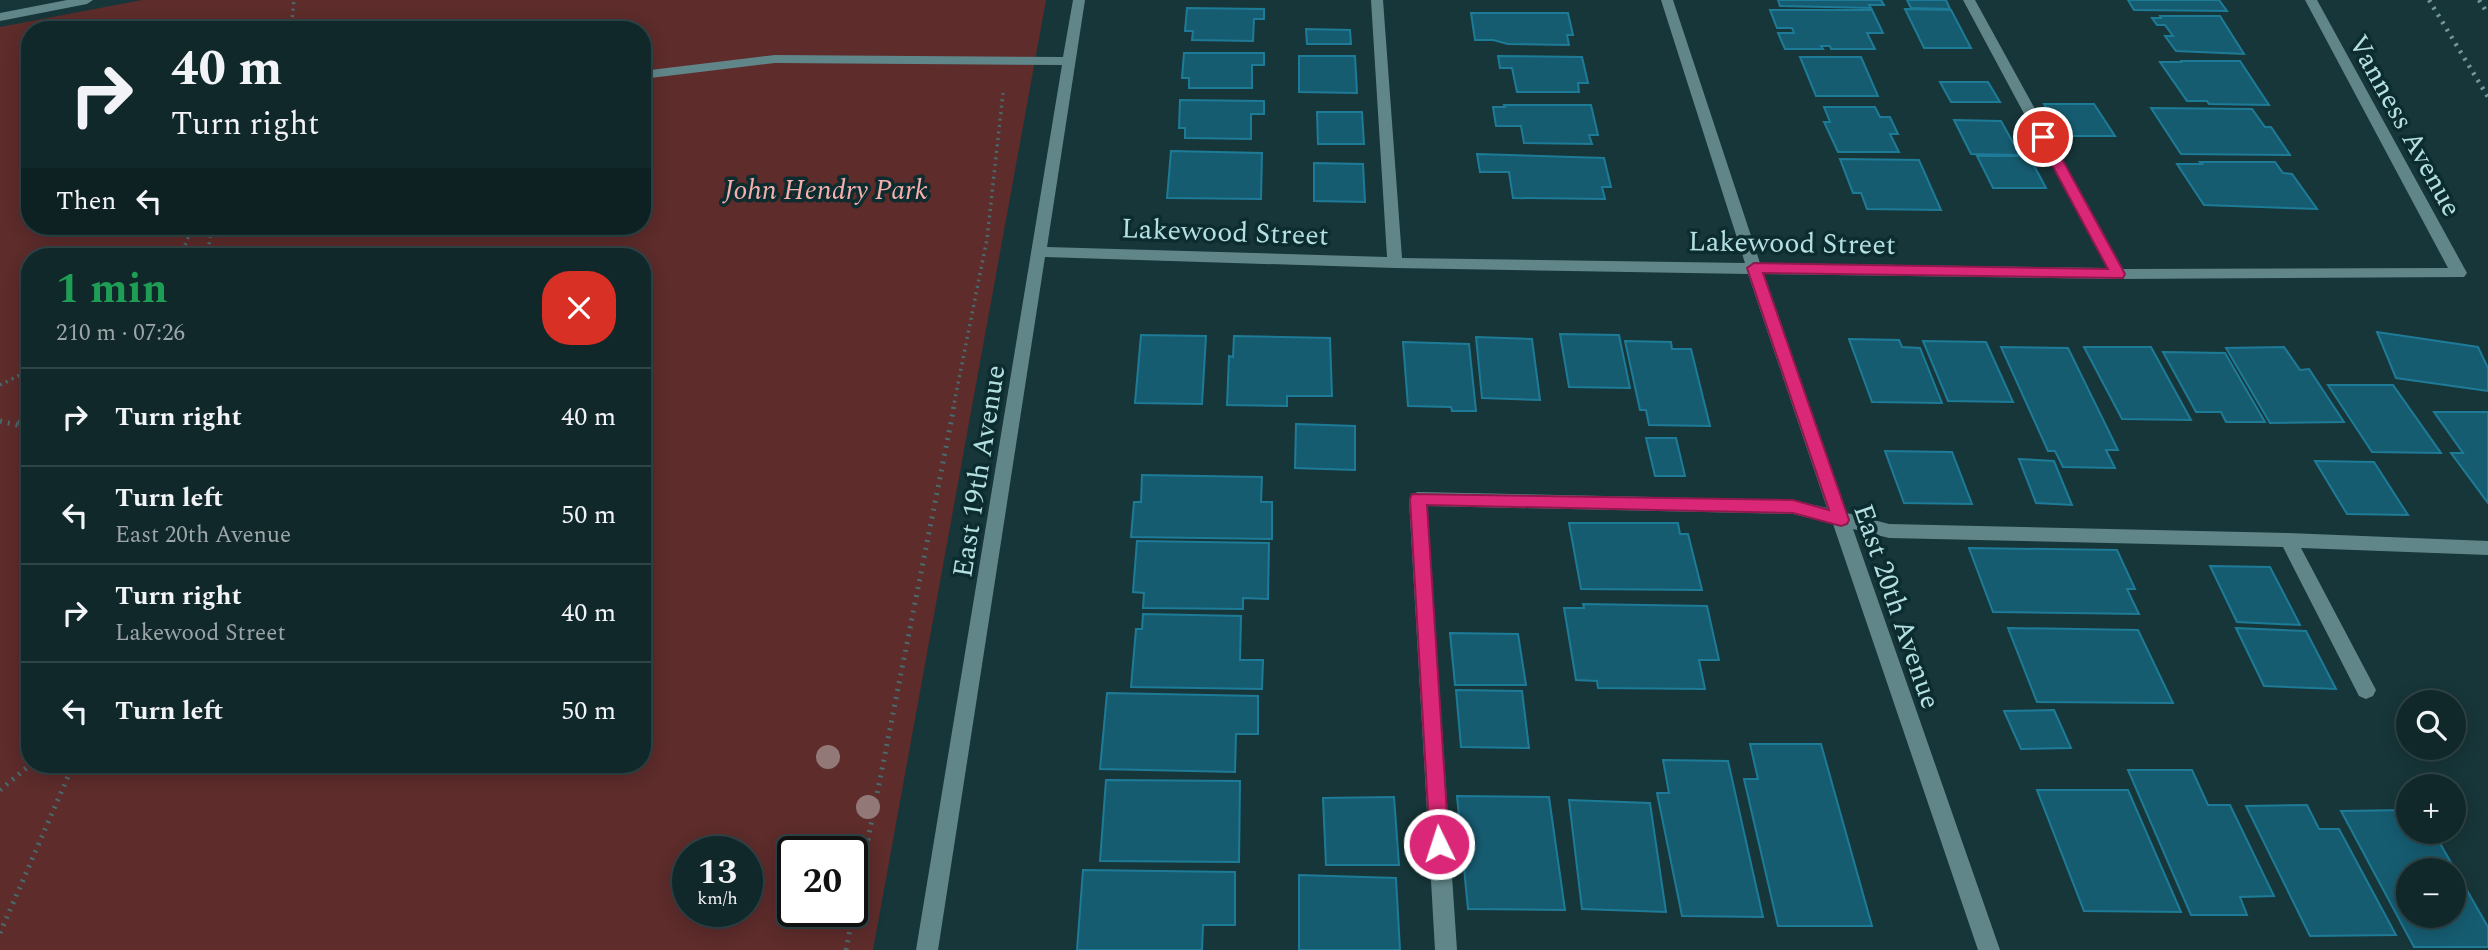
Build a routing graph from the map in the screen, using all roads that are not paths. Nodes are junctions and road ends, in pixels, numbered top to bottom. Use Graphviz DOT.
graph roads {
  1 [pos="87,0"];
  2 [pos="1079,0"];
  3 [pos="1377,0"];
  4 [pos="1667,0"];
  5 [pos="1969,0"];
  6 [pos="2311,0"];
  7 [pos="0,17"];
  8 [pos="1069,61"];
  9 [pos="651,74"];
  10 [pos="1040,252"];
  11 [pos="1395,263"];
  12 [pos="1754,268"];
  13 [pos="2459,273"];
  14 [pos="2118,274"];
  15 [pos="1841,520"];
  16 [pos="2288,540"];
  17 [pos="2488,548"];
  18 [pos="2367,690"];
  19 [pos="927,950"];
  20 [pos="1446,950"];
  21 [pos="1989,950"];
  1 -- 7 [label="street"];
  2 -- 8 [label="street, East 19th Avenue"];
  3 -- 11 [label="street"];
  4 -- 12 [label="street, East 20th Avenue"];
  5 -- 14 [label="street"];
  6 -- 13 [label="street, Vanness Avenue"];
  8 -- 9 [label="street"];
  8 -- 10 [label="street, East 19th Avenue"];
  10 -- 11 [label="street, Lakewood Street"];
  10 -- 19 [label="street, East 19th Avenue"];
  11 -- 12 [label="street, Lakewood Street"];
  12 -- 14 [label="street, Lakewood Street"];
  12 -- 15 [label="street, East 20th Avenue"];
  13 -- 14 [label="street, Lakewood Street"];
  15 -- 16 [label="street"];
  15 -- 20 [label="street"];
  15 -- 21 [label="street, East 20th Avenue"];
  16 -- 17 [label="street"];
  16 -- 18 [label="street"];
}
